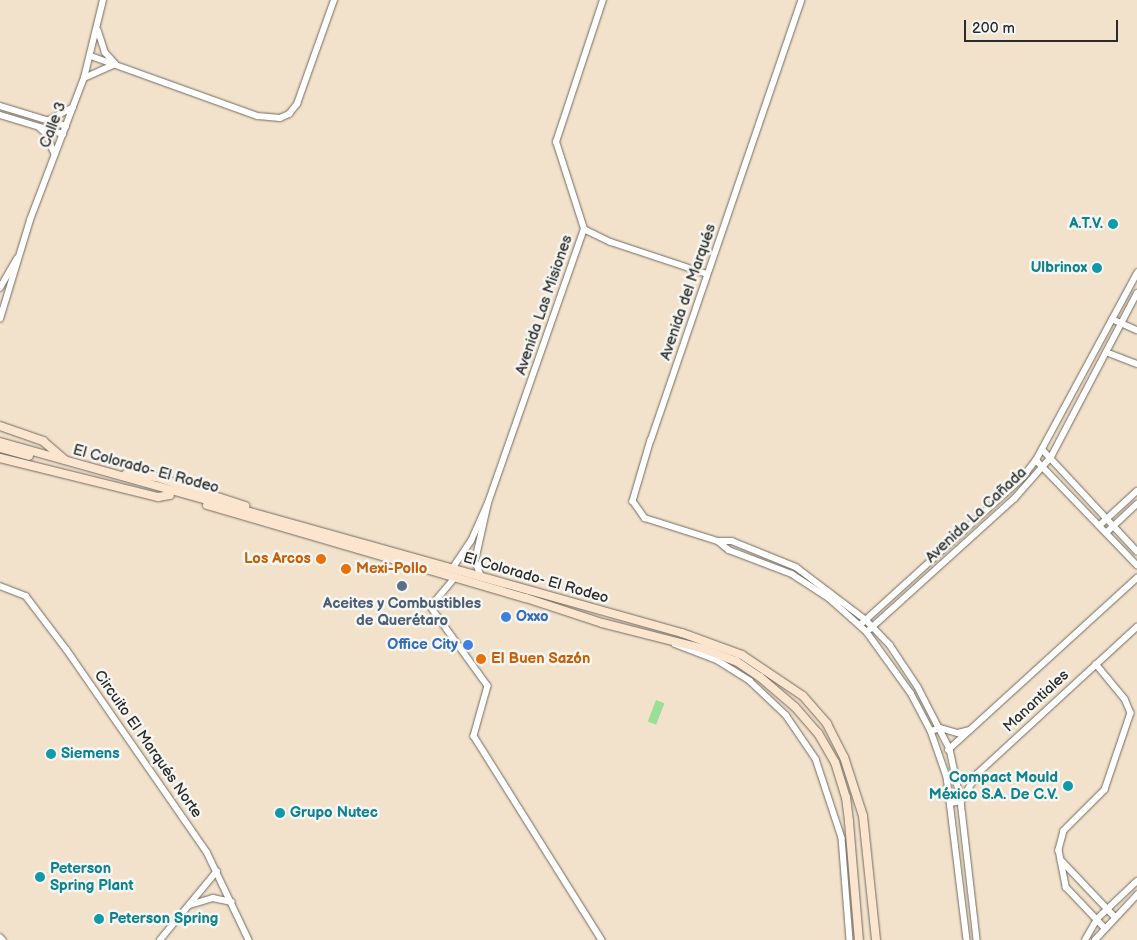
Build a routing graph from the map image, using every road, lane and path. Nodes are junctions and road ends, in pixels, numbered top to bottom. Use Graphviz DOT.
graph roads {
  1 [pos="103,0"];
  2 [pos="334,0"];
  3 [pos="603,0"];
  4 [pos="802,0"];
  5 [pos="97,29"];
  6 [pos="91,56"];
  7 [pos="115,64"];
  8 [pos="84,78"];
  9 [pos="0,106"];
  10 [pos="74,107"];
  11 [pos="0,115"];
  12 [pos="48,120"];
  13 [pos="38,126"];
  14 [pos="66,126"];
  15 [pos="63,134"];
  16 [pos="55,154"];
  17 [pos="584,229"];
  18 [pos="18,256"];
  19 [pos="1137,273"];
  20 [pos="707,274"];
  21 [pos="0,288"];
  22 [pos="1137,293"];
  23 [pos="0,319"];
  24 [pos="1112,319"];
  25 [pos="1121,324"];
  26 [pos="1137,330"];
  27 [pos="1106,352"];
  28 [pos="1137,364"];
  29 [pos="1078,384"];
  30 [pos="1086,389"];
  31 [pos="1063,412"];
  32 [pos="1071,417"];
  33 [pos="0,426"];
  34 [pos="0,442"];
  35 [pos="0,448"];
  36 [pos="1043,450"];
  37 [pos="1051,457"];
  38 [pos="0,458"];
  39 [pos="1036,460"];
  40 [pos="68,462"];
  41 [pos="1044,466"];
  42 [pos="1007,491"];
  43 [pos="1137,491"];
  44 [pos="170,495"];
  45 [pos="1014,499"];
  46 [pos="488,503"];
  47 [pos="1137,504"];
  48 [pos="1108,518"];
  49 [pos="1100,525"];
  50 [pos="1114,526"];
  51 [pos="1107,532"];
  52 [pos="718,541"];
  53 [pos="1137,551"];
  54 [pos="1137,565"];
  55 [pos="452,569"];
  56 [pos="456,577"];
  57 [pos="481,578"];
  58 [pos="1137,578"];
  59 [pos="819,582"];
  60 [pos="0,586"];
  61 [pos="815,589"];
  62 [pos="866,620"];
  63 [pos="860,625"];
  64 [pos="873,627"];
  65 [pos="1137,627"];
  66 [pos="867,632"];
  67 [pos="669,640"];
  68 [pos="1096,664"];
  69 [pos="912,678"];
  70 [pos="904,683"];
  71 [pos="927,703"];
  72 [pos="918,707"];
  73 [pos="940,728"];
  74 [pos="972,729"];
  75 [pos="931,731"];
  76 [pos="950,750"];
  77 [pos="941,754"];
  78 [pos="961,801"];
  79 [pos="951,803"];
  80 [pos="954,833"];
  81 [pos="963,833"];
  82 [pos="1061,860"];
  83 [pos="217,871"];
  84 [pos="1137,881"];
  85 [pos="1137,895"];
  86 [pos="972,898"];
  87 [pos="962,899"];
  88 [pos="232,902"];
  89 [pos="188,906"];
  90 [pos="1108,909"];
  91 [pos="1115,917"];
  92 [pos="1097,919"];
  93 [pos="1104,927"];
  94 [pos="0,937"];
  95 [pos="3,940"];
  96 [pos="160,940"];
  97 [pos="249,940"];
  98 [pos="602,940"];
  99 [pos="850,940"];
  100 [pos="859,940"];
  101 [pos="876,940"];
  102 [pos="967,940"];
  103 [pos="977,940"];
  104 [pos="1084,940"];
  105 [pos="1095,940"];
  1 -- 5 [label="street, Calle 3"];
  2 -- 7 [label="street"];
  3 -- 17 [label="street, Avenida Las Misiones"];
  4 -- 20 [label="street, Avenida del Marqués"];
  5 -- 6 [label="street, Calle 3"];
  5 -- 7 [label="street"];
  6 -- 7 [label="street"];
  6 -- 8 [label="street, Calle 3"];
  7 -- 8 [label="street"];
  8 -- 10 [label="street, Calle 3"];
  9 -- 12 [label="street"];
  10 -- 12 [label="street"];
  10 -- 14 [label="street, Calle 3"];
  11 -- 13 [label="street"];
  12 -- 14 [label="street"];
  13 -- 15 [label="street"];
  13 -- 16 [label="street"];
  14 -- 15 [label="street, Calle 3"];
  15 -- 16 [label="street, Calle 3"];
  16 -- 18 [label="street, Calle 3"];
  17 -- 20 [label="street"];
  17 -- 46 [label="street, Avenida Las Misiones"];
  18 -- 21 [label="street"];
  18 -- 23 [label="street"];
  19 -- 24 [label="street"];
  20 -- 52 [label="street, Avenida del Marqués"];
  22 -- 25 [label="street, Avenida La Cañada"];
  24 -- 25 [label="street"];
  24 -- 29 [label="street"];
  25 -- 26 [label="street"];
  25 -- 27 [label="street, Avenida La Cañada"];
  27 -- 28 [label="street"];
  27 -- 30 [label="street, Avenida La Cañada"];
  29 -- 30 [label="street"];
  29 -- 31 [label="street"];
  30 -- 32 [label="street, Avenida La Cañada"];
  31 -- 32 [label="street"];
  31 -- 36 [label="street"];
  32 -- 37 [label="street, Avenida La Cañada"];
  33 -- 40 [label="main road"];
  34 -- 40 [label="main road, El Colorado- El Rodeo"];
  35 -- 44 [label="main road, El Colorado- El Rodeo"];
  36 -- 37 [label="street"];
  36 -- 39 [label="street"];
  37 -- 41 [label="street, Avenida La Cañada"];
  37 -- 48 [label="street"];
  38 -- 44 [label="main road"];
  39 -- 41 [label="street"];
  39 -- 42 [label="street"];
  40 -- 55 [label="main road, El Colorado- El Rodeo"];
  41 -- 45 [label="street, Avenida La Cañada"];
  41 -- 49 [label="street"];
  42 -- 45 [label="street"];
  42 -- 62 [label="street"];
  43 -- 48 [label="street"];
  44 -- 56 [label="main road, El Colorado- El Rodeo"];
  45 -- 64 [label="street, Avenida La Cañada"];
  46 -- 55 [label="street, Avenida Las Misiones"];
  46 -- 57 [label="street, Avenida Las Misiones"];
  47 -- 50 [label="street"];
  48 -- 49 [label="street"];
  48 -- 50 [label="street"];
  49 -- 51 [label="street"];
  50 -- 51 [label="street"];
  50 -- 53 [label="street"];
  51 -- 54 [label="street"];
  52 -- 59 [label="street, Avenida del Marqués"];
  52 -- 61 [label="street, Avenida del Marqués"];
  55 -- 57 [label="main road, El Colorado- El Rodeo"];
  56 -- 67 [label="main road, El Colorado- El Rodeo"];
  56 -- 98 [label="street"];
  57 -- 101 [label="main road, El Colorado- El Rodeo"];
  58 -- 74 [label="street"];
  59 -- 61 [label="street"];
  59 -- 62 [label="street, Avenida del Marqués"];
  60 -- 83 [label="street, Circuito El Marqués Norte"];
  61 -- 63 [label="street, Avenida del Marqués"];
  62 -- 63 [label="street"];
  62 -- 64 [label="street, Avenida del Marqués"];
  63 -- 66 [label="street, Avenida del Marqués"];
  64 -- 66 [label="street, Avenida La Cañada"];
  64 -- 69 [label="street, Avenida del Marqués"];
  65 -- 68 [label="street, Manantiales"];
  66 -- 70 [label="street, Avenida del Marqués"];
  67 -- 99 [label="street"];
  67 -- 100 [label="main road, El Colorado- El Rodeo"];
  68 -- 78 [label="street, Manantiales"];
  68 -- 82 [label="street"];
  69 -- 70 [label="street"];
  69 -- 71 [label="street, Avenida del Marqués"];
  70 -- 72 [label="street, Avenida del Marqués"];
  71 -- 72 [label="street"];
  71 -- 73 [label="street, Avenida del Marqués"];
  72 -- 75 [label="street, Avenida del Marqués"];
  73 -- 74 [label="street"];
  73 -- 75 [label="street"];
  73 -- 76 [label="street, Avenida del Marqués"];
  74 -- 76 [label="street"];
  75 -- 77 [label="street, Avenida del Marqués"];
  76 -- 77 [label="street"];
  76 -- 78 [label="street, Avenida del Marqués"];
  77 -- 79 [label="street, Avenida del Marqués"];
  78 -- 79 [label="street"];
  78 -- 81 [label="street, Avenida del Marqués"];
  79 -- 80 [label="street, Avenida del Marqués"];
  80 -- 81 [label="street"];
  80 -- 87 [label="street, Avenida del Marqués"];
  81 -- 86 [label="street, Avenida del Marqués"];
  82 -- 90 [label="street"];
  82 -- 92 [label="street"];
  83 -- 88 [label="street, Circuito El Marqués Norte"];
  83 -- 89 [label="street"];
  84 -- 90 [label="street"];
  85 -- 91 [label="street"];
  86 -- 87 [label="street"];
  86 -- 103 [label="street, Avenida del Marqués"];
  87 -- 102 [label="street, Avenida del Marqués"];
  88 -- 89 [label="street"];
  88 -- 97 [label="street, Circuito El Marqués Norte"];
  89 -- 96 [label="street"];
  90 -- 91 [label="street"];
  90 -- 92 [label="street"];
  91 -- 93 [label="street"];
  92 -- 93 [label="street"];
  92 -- 104 [label="street"];
  93 -- 105 [label="street"];
  94 -- 95 [label="street"];
}
